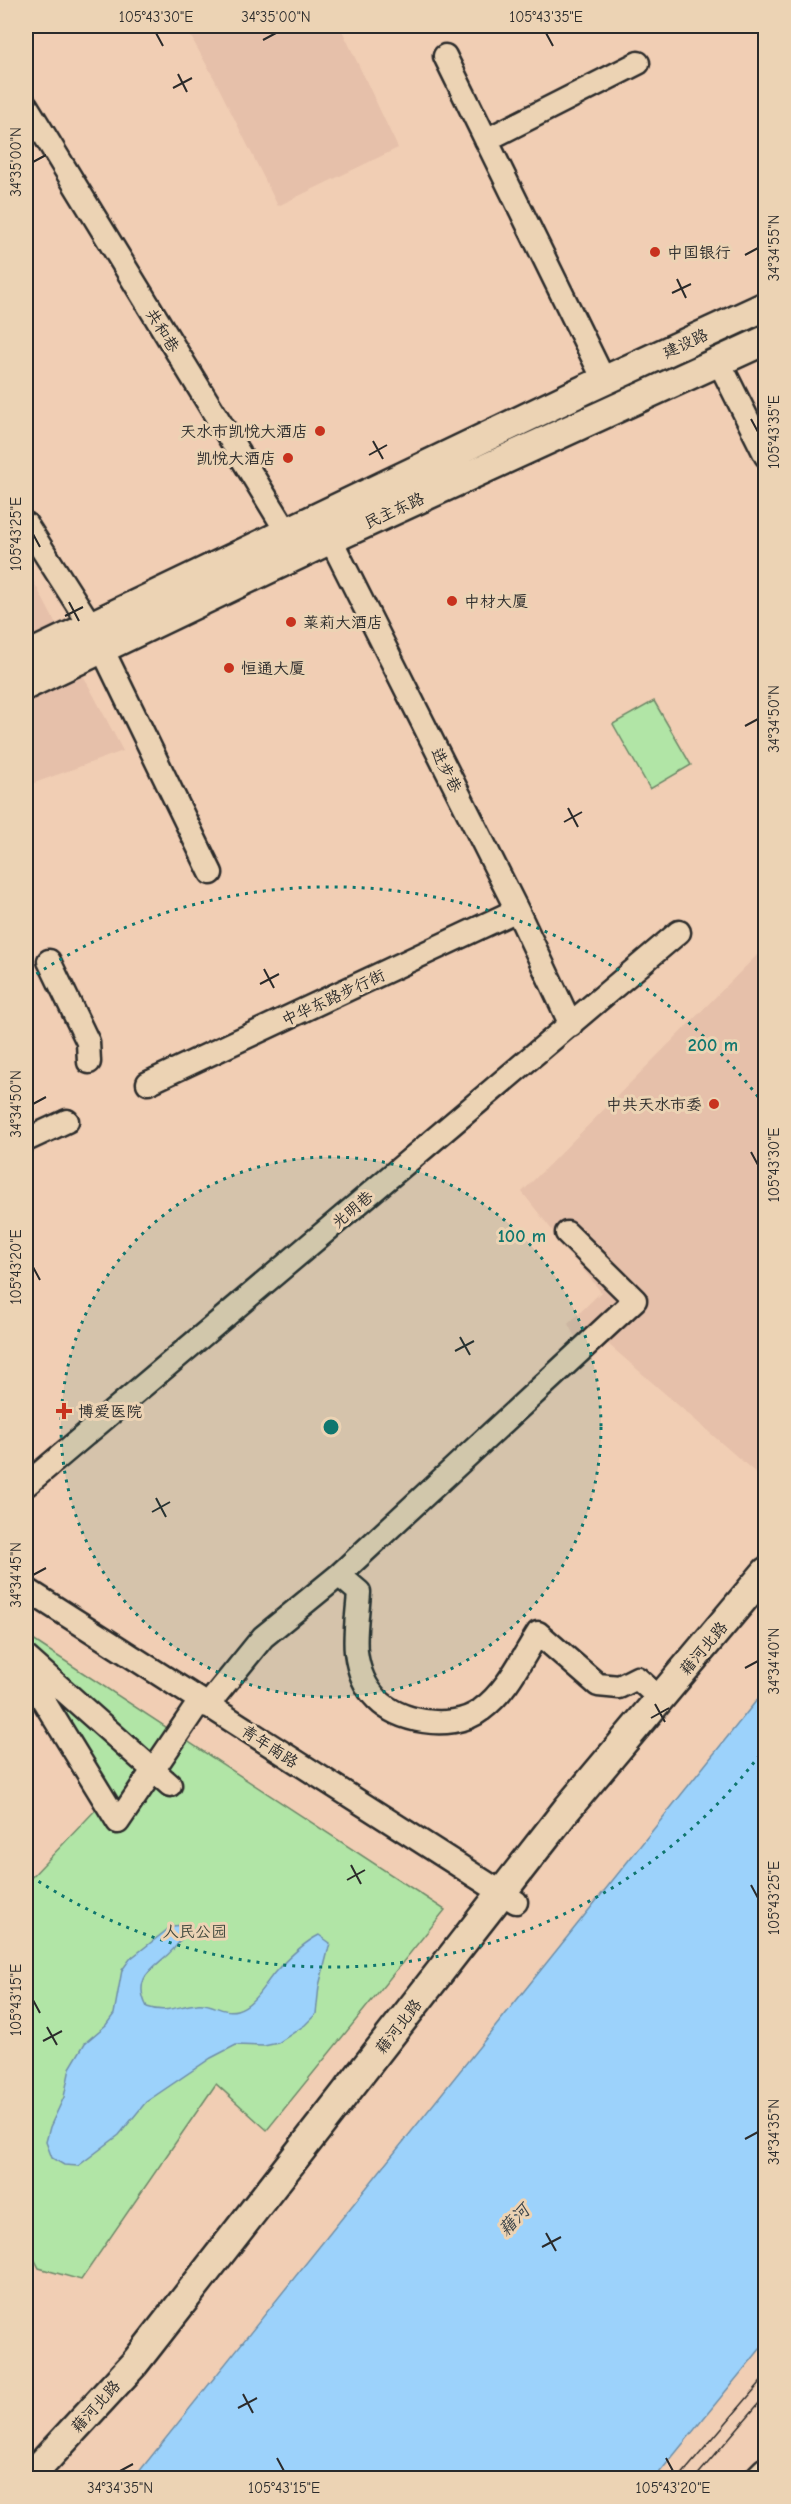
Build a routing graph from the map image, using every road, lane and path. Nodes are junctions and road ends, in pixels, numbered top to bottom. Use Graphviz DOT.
graph roads {
  1 [pos="445,56"];
  2 [pos="638,63"];
  3 [pos="26,105"];
  4 [pos="486,140"];
  5 [pos="765,306"];
  6 [pos="765,340"];
  7 [pos="719,362"];
  8 [pos="604,380"];
  9 [pos="765,456"];
  10 [pos="26,524"];
  11 [pos="325,528"];
  12 [pos="294,543"];
  13 [pos="96,637"];
  14 [pos="26,657"];
  15 [pos="26,685"];
  16 [pos="211,873"];
  17 [pos="517,910"];
  18 [pos="680,932"];
  19 [pos="49,961"];
  20 [pos="571,1025"];
  21 [pos="89,1062"];
  22 [pos="148,1083"];
  23 [pos="67,1121"];
  24 [pos="26,1140"];
  25 [pos="567,1233"];
  26 [pos="26,1485"];
  27 [pos="765,1572"];
  28 [pos="339,1575"];
  29 [pos="26,1589"];
  30 [pos="765,1599"];
  31 [pos="26,1657"];
  32 [pos="27,1679"];
  33 [pos="660,1699"];
  34 [pos="203,1704"];
  35 [pos="162,1777"];
  36 [pos="508,1898"];
  37 [pos="765,2472"];
  38 [pos="29,2478"];
  39 [pos="52,2478"];
  40 [pos="760,2478"];
  1 -- 4 [label="street"];
  2 -- 4 [label="street"];
  3 -- 12 [label="street, 共和巷"];
  4 -- 8 [label="street"];
  5 -- 8 [label="main road, 建设路"];
  6 -- 7 [label="main road, 民主东路"];
  7 -- 9 [label="street"];
  7 -- 11 [label="main road, 民主东路"];
  8 -- 11 [label="main road, 民主东路"];
  10 -- 13 [label="street"];
  11 -- 12 [label="main road, 民主东路"];
  11 -- 17 [label="street, 进步巷"];
  12 -- 13 [label="main road, 民主东路"];
  13 -- 14 [label="main road, 民主东路"];
  13 -- 15 [label="main road, 民主东路"];
  13 -- 16 [label="street"];
  17 -- 20 [label="street, 进步巷"];
  17 -- 22 [label="street, 中华东路步行街"];
  18 -- 20 [label="street, 光明巷"];
  19 -- 21 [label="street"];
  20 -- 26 [label="street, 光明巷"];
  23 -- 24 [label="street"];
  25 -- 28 [label="street"];
  27 -- 33 [label="main road, 藉河北路"];
  28 -- 33 [label="street"];
  28 -- 34 [label="street"];
  29 -- 34 [label="street, 青年南路"];
  30 -- 36 [label="main road, 藉河北路"];
  31 -- 35 [label="street"];
  32 -- 35 [label="street"];
  33 -- 36 [label="main road, 藉河北路"];
  34 -- 35 [label="street"];
  34 -- 36 [label="street, 青年南路"];
  36 -- 38 [label="main road, 藉河北路"];
  36 -- 39 [label="main road, 藉河北路"];
  37 -- 40 [label="main road"];
}
